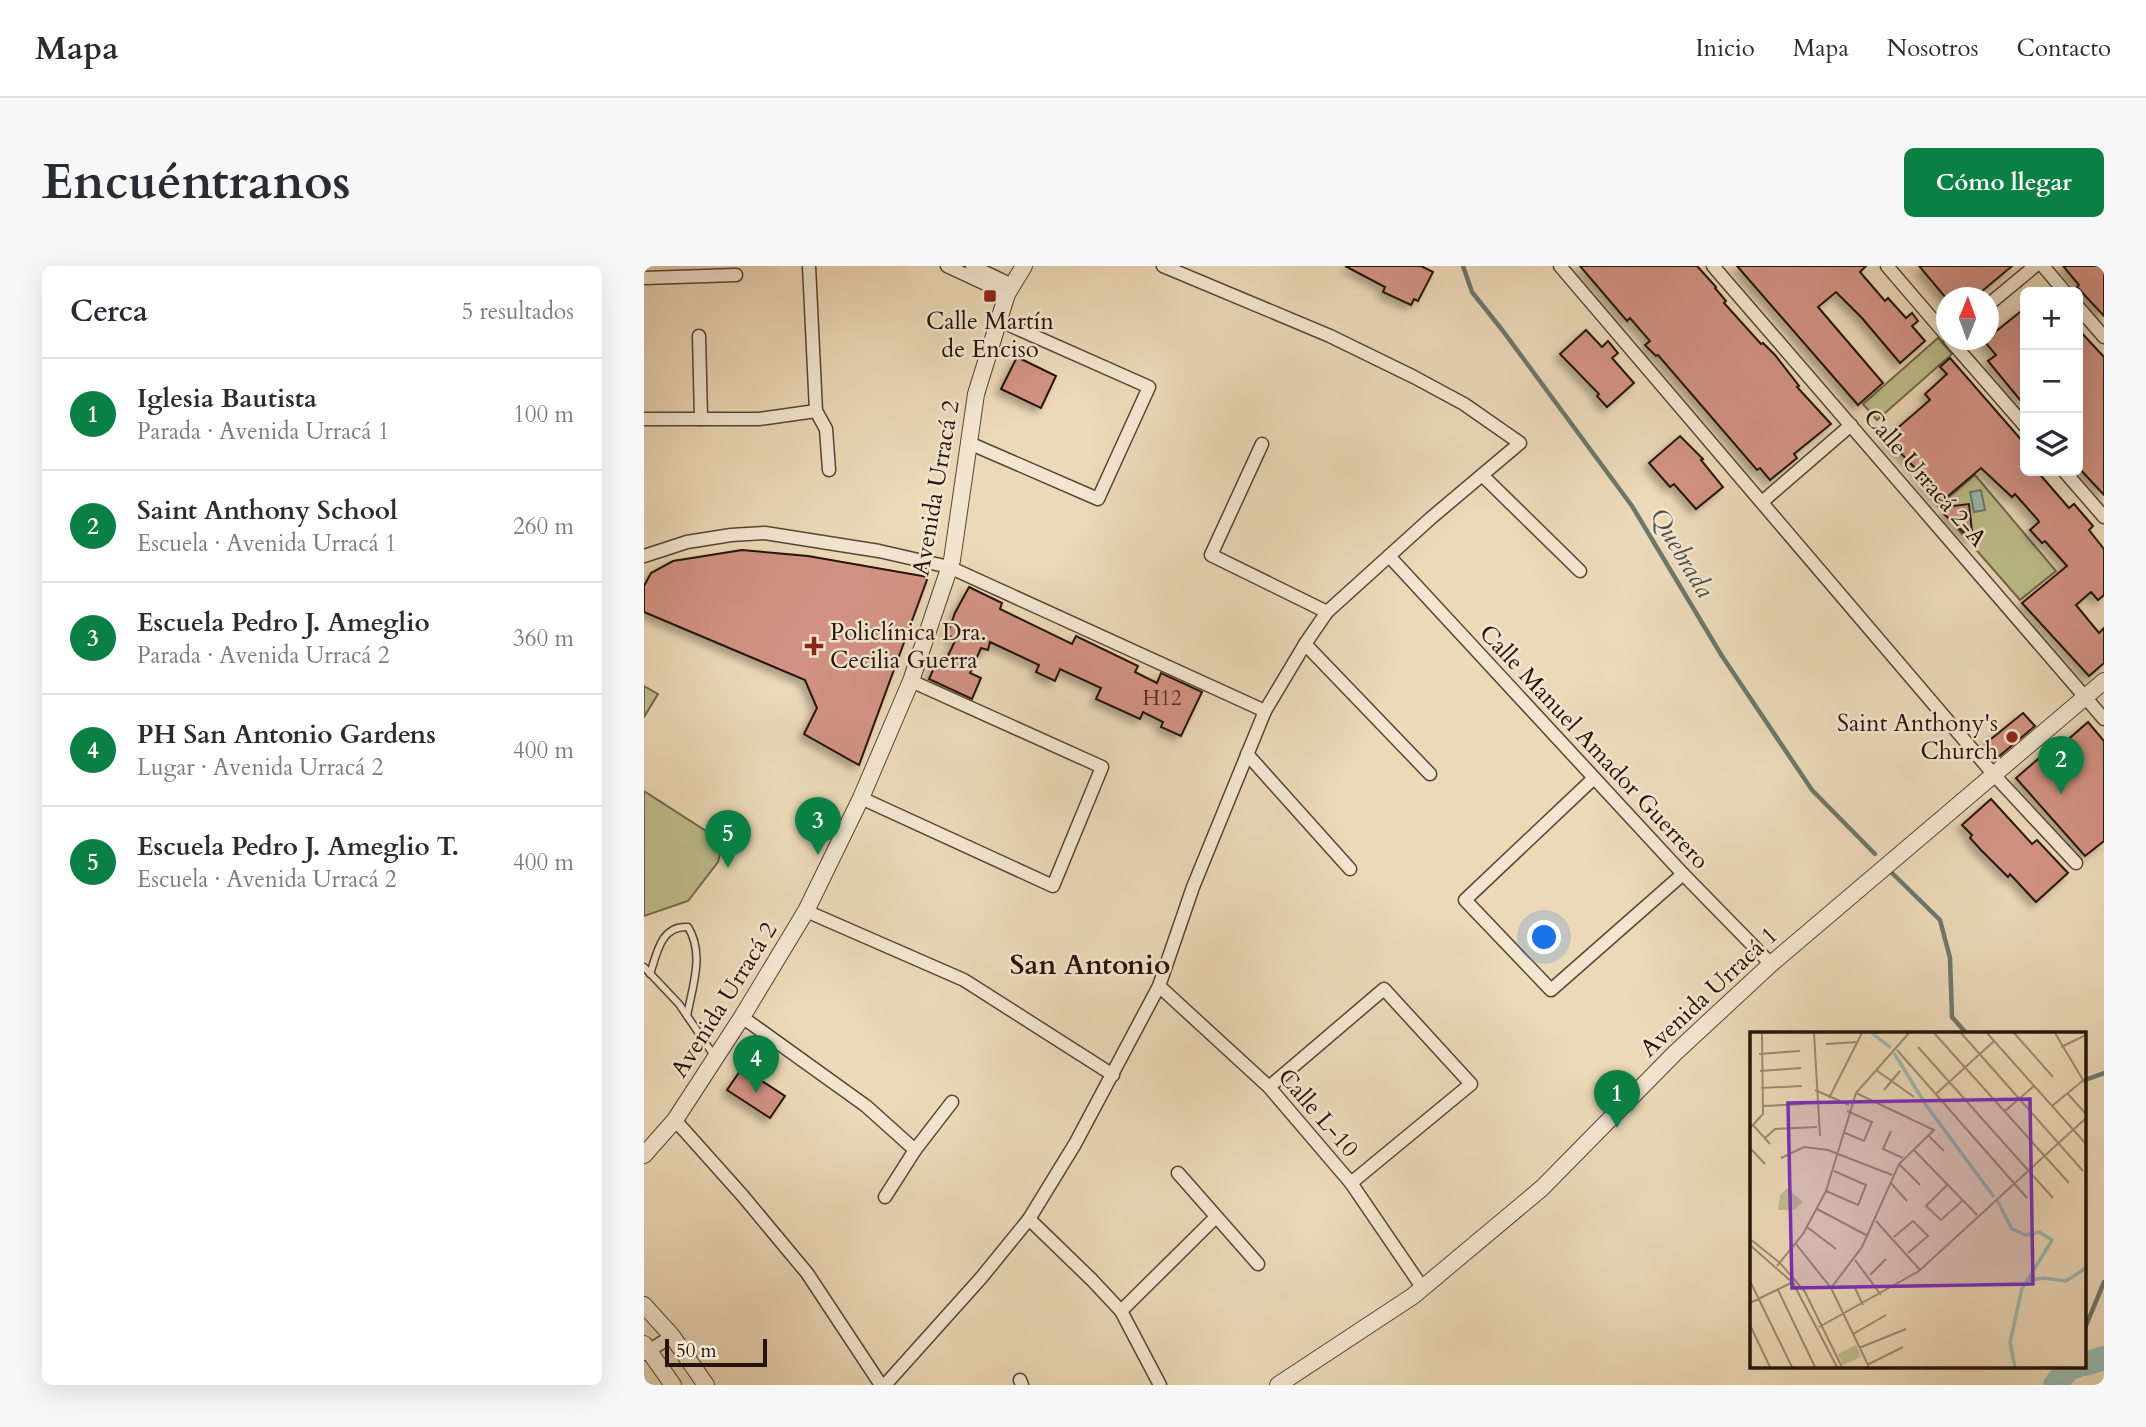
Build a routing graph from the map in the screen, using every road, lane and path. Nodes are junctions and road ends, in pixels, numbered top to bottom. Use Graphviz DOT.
graph roads {
  1 [pos="809,266"];
  2 [pos="947,266"];
  3 [pos="972,266"];
  4 [pos="1024,266"];
  5 [pos="1163,266"];
  6 [pos="1560,266"];
  7 [pos="1713,266"];
  8 [pos="1887,266"];
  9 [pos="2035,266"];
  10 [pos="2043,266"];
  11 [pos="736,275"];
  12 [pos="644,278"];
  13 [pos="2061,287"];
  14 [pos="1010,289"];
  15 [pos="1999,297"];
  16 [pos="2083,313"];
  17 [pos="998,320"];
  18 [pos="1936,322"];
  19 [pos="699,336"];
  20 [pos="2104,337"];
  21 [pos="1959,350"];
  22 [pos="816,411"];
  23 [pos="644,419"];
  24 [pos="701,419"];
  25 [pos="2020,420"];
  26 [pos="1851,425"];
  27 [pos="969,443"];
  28 [pos="1262,444"];
  29 [pos="829,470"];
  30 [pos="1482,475"];
  31 [pos="2068,476"];
  32 [pos="1762,502"];
  33 [pos="2104,517"];
  34 [pos="644,555"];
  35 [pos="1389,556"];
  36 [pos="949,567"];
  37 [pos="1580,570"];
  38 [pos="1327,612"];
  39 [pos="1306,644"];
  40 [pos="911,681"];
  41 [pos="2104,681"];
  42 [pos="2086,698"];
  43 [pos="1265,711"];
  44 [pos="2104,719"];
  45 [pos="1247,754"];
  46 [pos="1430,774"];
  47 [pos="1995,776"];
  48 [pos="1594,778"];
  49 [pos="861,798"];
  50 [pos="2076,863"];
  51 [pos="1350,869"];
  52 [pos="1683,874"];
  53 [pos="806,911"];
  54 [pos="1771,964"];
  55 [pos="644,967"];
  56 [pos="650,974"];
  57 [pos="1159,986"];
  58 [pos="687,1016"];
  59 [pos="742,1017"];
  60 [pos="716,1059"];
  61 [pos="1114,1075"];
  62 [pos="1269,1087"];
  63 [pos="951,1101"];
  64 [pos="675,1120"];
  65 [pos="915,1150"];
  66 [pos="644,1154"];
  67 [pos="1178,1173"];
  68 [pos="1350,1183"];
  69 [pos="885,1197"];
  70 [pos="1029,1219"];
  71 [pos="1215,1219"];
  72 [pos="1258,1264"];
  73 [pos="1422,1287"];
  74 [pos="644,1305"];
  75 [pos="1121,1311"];
  76 [pos="672,1336"];
  77 [pos="646,1350"];
  78 [pos="673,1385"];
  79 [pos="706,1385"];
  80 [pos="883,1385"];
  81 [pos="1160,1385"];
  82 [pos="1278,1385"];
  1 -- 22 [label="street"];
  2 -- 14 [label="street"];
  3 -- 14 [label="street"];
  4 -- 14 [label="street, Avenida Urracá 2"];
  5 -- 30 [label="street"];
  6 -- 32 [label="street"];
  7 -- 26 [label="street, Calle Urracá 2-A"];
  8 -- 18 [label="street"];
  9 -- 15 [label="street"];
  10 -- 13 [label="street"];
  11 -- 12 [label="street"];
  14 -- 17 [label="street, Avenida Urracá 2"];
  16 -- 20 [label="street"];
  17 -- 27 [label="street, Avenida Urracá 2"];
  17 -- 27 [label="street"];
  19 -- 24 [label="street"];
  21 -- 25 [label="street"];
  22 -- 24 [label="street"];
  22 -- 29 [label="street"];
  23 -- 24 [label="street"];
  26 -- 32 [label="street"];
  26 -- 42 [label="street, Calle Urracá 2-A"];
  27 -- 36 [label="street, Avenida Urracá 2"];
  28 -- 38 [label="street"];
  30 -- 35 [label="street"];
  30 -- 37 [label="street"];
  31 -- 33 [label="street"];
  32 -- 47 [label="street"];
  34 -- 36 [label="street"];
  35 -- 38 [label="street"];
  35 -- 48 [label="street, Calle Manuel Amador Guerrero"];
  36 -- 40 [label="street, Avenida Urracá 2"];
  36 -- 43 [label="street"];
  38 -- 39 [label="street"];
  39 -- 43 [label="street"];
  39 -- 46 [label="street"];
  40 -- 49 [label="street, Avenida Urracá 2"];
  40 -- 49 [label="street"];
  41 -- 42 [label="street, Avenida Urracá 1"];
  42 -- 44 [label="street, Calle Urracá 2-A"];
  42 -- 47 [label="street, Avenida Urracá 1"];
  43 -- 45 [label="street"];
  45 -- 51 [label="street"];
  45 -- 57 [label="street"];
  47 -- 50 [label="street"];
  47 -- 54 [label="street, Avenida Urracá 1"];
  48 -- 52 [label="street, Calle Manuel Amador Guerrero"];
  48 -- 52 [label="street"];
  49 -- 53 [label="street, Avenida Urracá 2"];
  52 -- 54 [label="street, Calle Manuel Amador Guerrero"];
  53 -- 59 [label="street, Avenida Urracá 2"];
  53 -- 61 [label="street"];
  54 -- 73 [label="street, Avenida Urracá 1"];
  55 -- 56 [label="lane"];
  56 -- 58 [label="lane"];
  56 -- 58 [label="lane"];
  57 -- 61 [label="street"];
  57 -- 62 [label="street, Calle L-10"];
  58 -- 60 [label="lane"];
  59 -- 60 [label="street, Avenida Urracá 2"];
  59 -- 65 [label="street"];
  60 -- 64 [label="street, Avenida Urracá 2"];
  61 -- 70 [label="street"];
  62 -- 68 [label="street, Calle L-10"];
  62 -- 68 [label="street"];
  63 -- 65 [label="street"];
  64 -- 66 [label="street, Avenida Urracá 2"];
  64 -- 80 [label="street"];
  65 -- 69 [label="street"];
  67 -- 71 [label="street"];
  68 -- 73 [label="street, Calle L-10"];
  70 -- 75 [label="street"];
  70 -- 80 [label="street"];
  71 -- 72 [label="street"];
  71 -- 75 [label="street"];
  73 -- 82 [label="street, Avenida Urracá 1"];
  74 -- 76 [label="street"];
  75 -- 81 [label="street"];
  76 -- 77 [label="street"];
  76 -- 79 [label="street"];
  77 -- 78 [label="street"];
}
